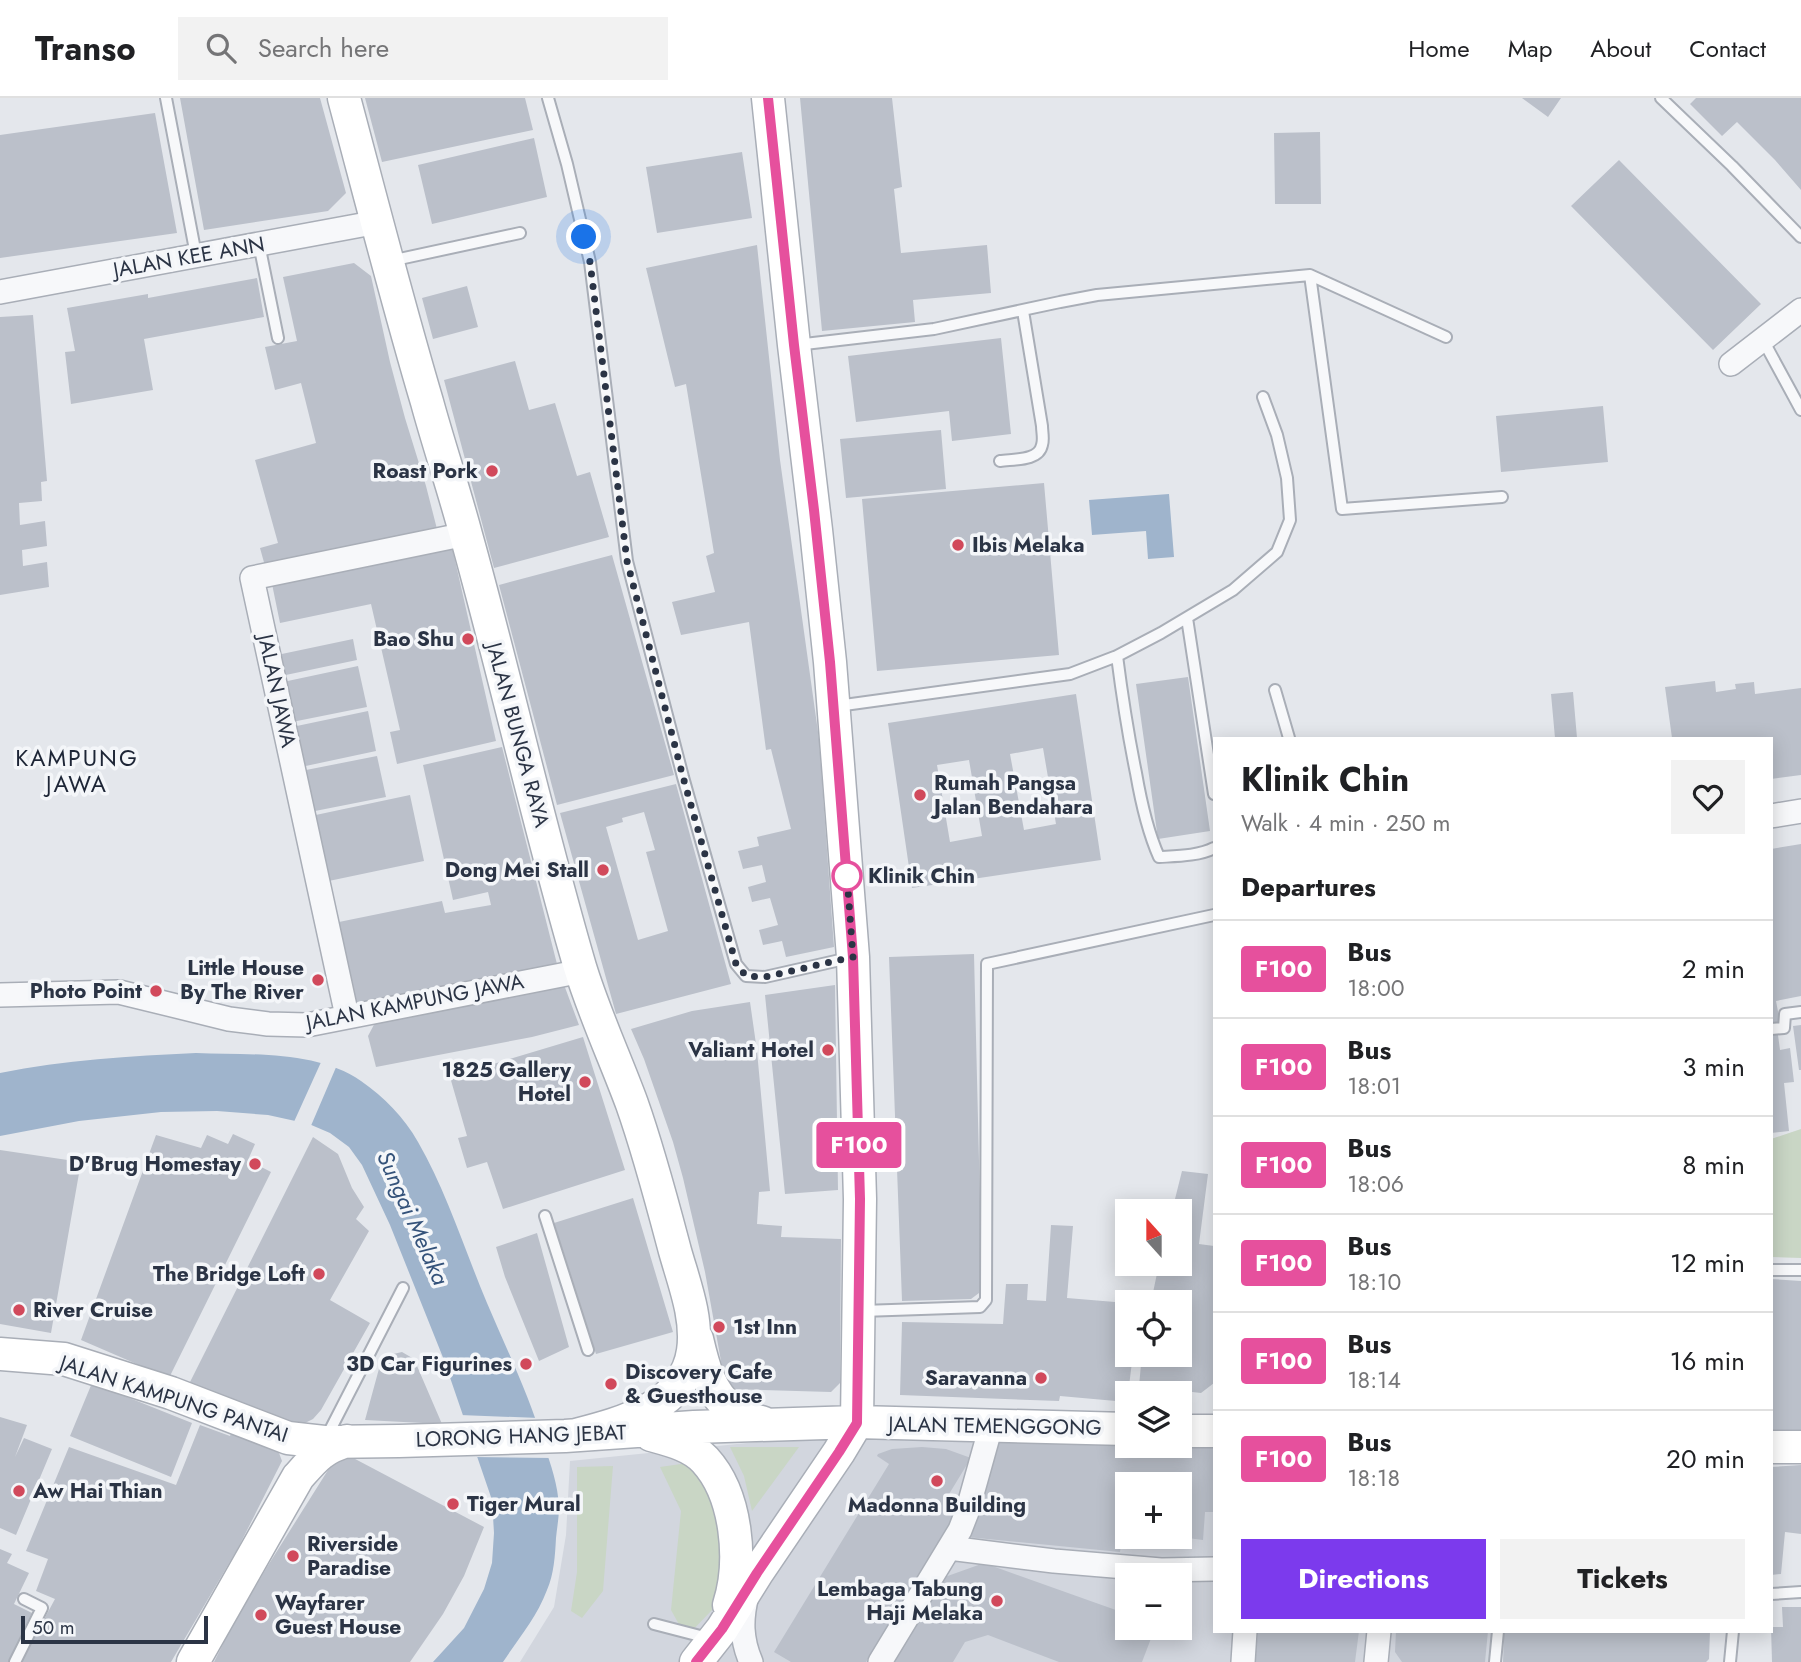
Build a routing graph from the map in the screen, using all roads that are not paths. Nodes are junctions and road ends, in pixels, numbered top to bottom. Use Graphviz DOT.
graph roads {
  1 [pos="166,98"];
  2 [pos="344,98"];
  3 [pos="548,98"];
  4 [pos="768,98"];
  5 [pos="1661,98"];
  6 [pos="377,222"];
  7 [pos="520,233"];
  8 [pos="1801,237"];
  9 [pos="258,244"];
  10 [pos="196,256"];
  11 [pos="388,261"];
  12 [pos="1310,275"];
  13 [pos="0,292"];
  14 [pos="1801,310"];
  15 [pos="1023,311"];
  16 [pos="1446,337"];
  17 [pos="278,338"];
  18 [pos="1763,340"];
  19 [pos="794,345"];
  20 [pos="1731,364"];
  21 [pos="1263,397"];
  22 [pos="1801,410"];
  23 [pos="1000,461"];
  24 [pos="1502,497"];
  25 [pos="466,534"];
  26 [pos="1187,618"];
  27 [pos="1117,656"];
  28 [pos="1275,690"];
  29 [pos="834,707"];
  30 [pos="1289,737"];
  31 [pos="1213,787"];
  32 [pos="1801,811"];
  33 [pos="1773,816"];
  34 [pos="1213,849"];
  35 [pos="1213,915"];
  36 [pos="853,957"];
  37 [pos="582,971"];
  38 [pos="0,995"];
  39 [pos="1801,1012"];
  40 [pos="347,1016"];
  41 [pos="1773,1030"];
  42 [pos="545,1216"];
  43 [pos="1773,1270"];
  44 [pos="1801,1270"];
  45 [pos="403,1288"];
  46 [pos="859,1311"];
  47 [pos="693,1323"];
  48 [pos="588,1350"];
  49 [pos="0,1354"];
  50 [pos="857,1423"];
  51 [pos="768,1425"];
  52 [pos="991,1426"];
  53 [pos="694,1427"];
  54 [pos="1115,1429"];
  55 [pos="1192,1431"];
  56 [pos="1213,1431"];
  57 [pos="621,1432"];
  58 [pos="570,1435"];
  59 [pos="288,1438"];
  60 [pos="336,1441"];
  61 [pos="1773,1447"];
  62 [pos="1801,1447"];
  63 [pos="298,1477"];
  64 [pos="949,1548"];
  65 [pos="1213,1569"];
  66 [pos="757,1573"];
  67 [pos="1801,1592"];
  68 [pos="1773,1594"];
  69 [pos="24,1599"];
  70 [pos="654,1624"];
  71 [pos="1245,1633"];
  72 [pos="1379,1633"];
  73 [pos="1497,1633"];
  74 [pos="1733,1633"];
  75 [pos="711,1644"];
  76 [pos="15,1662"];
  77 [pos="193,1662"];
  78 [pos="739,1662"];
  79 [pos="751,1662"];
  80 [pos="880,1662"];
  81 [pos="1243,1662"];
  82 [pos="1376,1662"];
  83 [pos="1496,1662"];
  84 [pos="1730,1662"];
  1 -- 10 [label="lane"];
  2 -- 6 [label="street, JALAN BUNGA RAYA"];
  3 -- 36 [label="lane"];
  4 -- 19 [label="street"];
  5 -- 8 [label="lane"];
  6 -- 9 [label="street, JALAN KEE ANN"];
  6 -- 11 [label="street, JALAN BUNGA RAYA"];
  7 -- 11 [label="lane"];
  9 -- 10 [label="street, JALAN KEE ANN"];
  9 -- 17 [label="lane"];
  10 -- 13 [label="street, JALAN KEE ANN"];
  11 -- 25 [label="street, JALAN BUNGA RAYA"];
  12 -- 15 [label="lane"];
  12 -- 16 [label="lane"];
  12 -- 24 [label="lane"];
  14 -- 18 [label="street"];
  15 -- 19 [label="lane"];
  15 -- 23 [label="lane"];
  18 -- 20 [label="street"];
  18 -- 22 [label="lane"];
  19 -- 29 [label="street"];
  21 -- 26 [label="lane"];
  25 -- 37 [label="street, JALAN BUNGA RAYA"];
  25 -- 40 [label="street, JALAN JAWA"];
  26 -- 27 [label="lane"];
  26 -- 31 [label="lane"];
  27 -- 29 [label="lane"];
  27 -- 34 [label="lane"];
  28 -- 30 [label="lane"];
  29 -- 36 [label="street"];
  32 -- 33 [label="street"];
  35 -- 46 [label="lane"];
  36 -- 46 [label="street"];
  37 -- 40 [label="street, JALAN KAMPUNG JAWA"];
  37 -- 47 [label="street, JALAN BUNGA RAYA"];
  38 -- 40 [label="street, JALAN KAMPUNG JAWA"];
  39 -- 41 [label="lane"];
  42 -- 48 [label="lane"];
  43 -- 44 [label="lane"];
  45 -- 60 [label="lane"];
  46 -- 50 [label="street"];
  47 -- 51 [label="street"];
  47 -- 58 [label="street, JALAN BUNGA RAYA"];
  49 -- 59 [label="street, JALAN KAMPUNG PANTAI"];
  50 -- 51 [label="street, JALAN TEMENGGONG"];
  50 -- 52 [label="street, JALAN TEMENGGONG"];
  50 -- 66 [label="street"];
  51 -- 53 [label="street, JALAN TEMENGGONG"];
  52 -- 54 [label="street, JALAN TEMENGGONG"];
  52 -- 64 [label="street"];
  53 -- 57 [label="street, LORONG HANG JEBAT"];
  55 -- 56 [label="street"];
  57 -- 58 [label="street, LORONG HANG JEBAT"];
  57 -- 75 [label="street"];
  58 -- 60 [label="street, LORONG HANG JEBAT"];
  59 -- 60 [label="street, JALAN KAMPUNG PANTAI"];
  59 -- 63 [label="street"];
  60 -- 63 [label="street"];
  61 -- 62 [label="street"];
  63 -- 77 [label="street"];
  64 -- 65 [label="street"];
  64 -- 80 [label="street"];
  66 -- 75 [label="street"];
  66 -- 79 [label="street"];
  67 -- 68 [label="lane"];
  69 -- 76 [label="lane"];
  70 -- 75 [label="lane"];
  71 -- 81 [label="street"];
  72 -- 82 [label="street"];
  73 -- 83 [label="lane"];
  74 -- 84 [label="lane"];
  75 -- 78 [label="street"];
}
